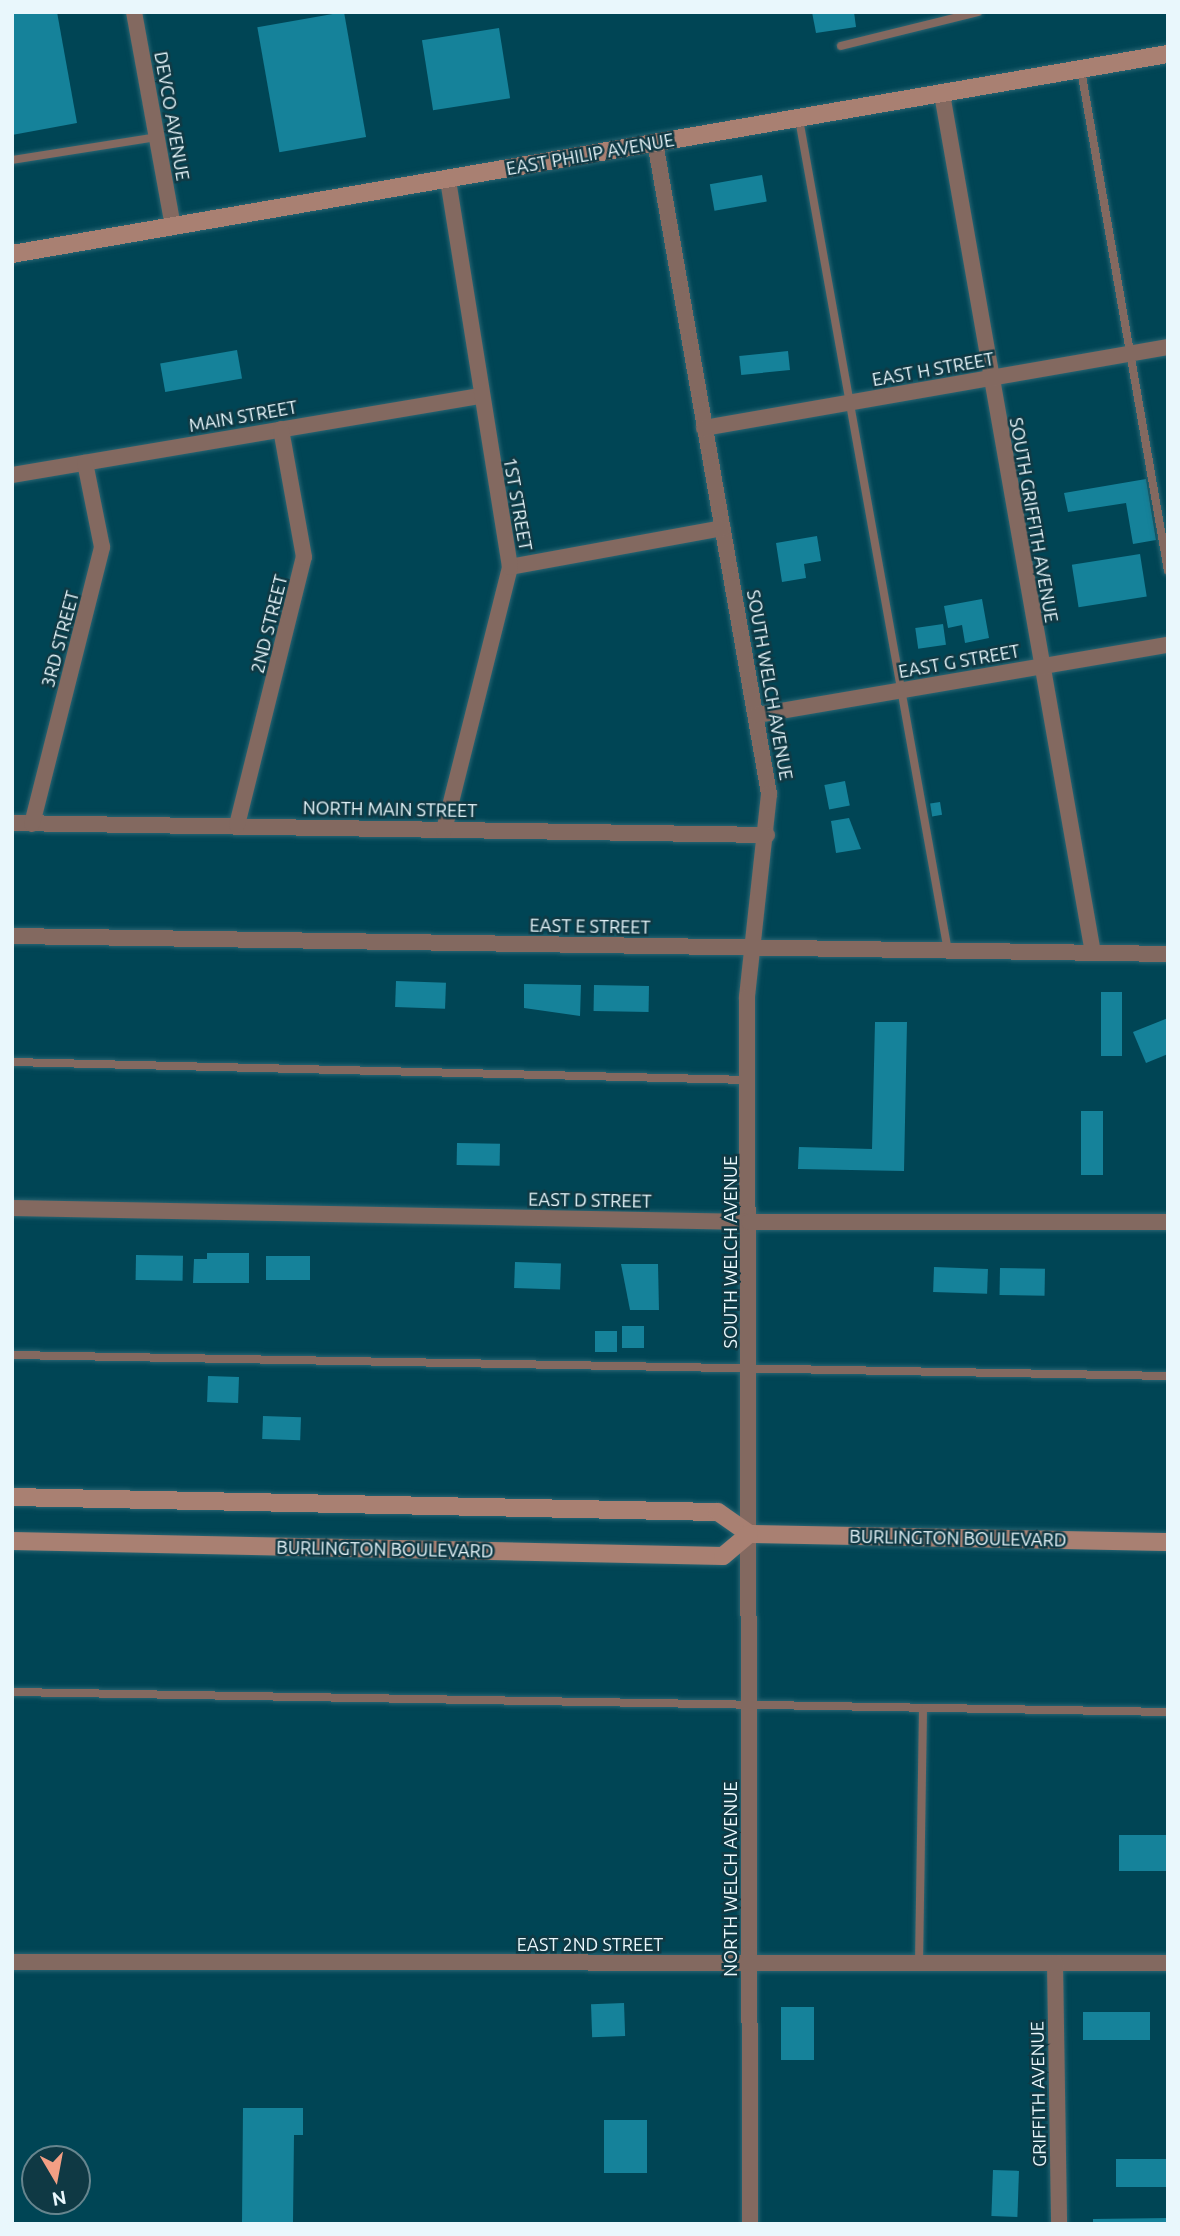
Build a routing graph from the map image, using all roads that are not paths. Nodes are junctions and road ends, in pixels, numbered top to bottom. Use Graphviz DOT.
graph roads {
  1 [pos="134,12"];
  2 [pos="978,12"];
  3 [pos="841,46"];
  4 [pos="1168,54"];
  5 [pos="1081,69"];
  6 [pos="942,94"];
  7 [pos="799,119"];
  8 [pos="157,137"];
  9 [pos="655,142"];
  10 [pos="12,160"];
  11 [pos="448,178"];
  12 [pos="173,226"];
  13 [pos="12,254"];
  14 [pos="1168,347"];
  15 [pos="1129,354"];
  16 [pos="989,378"];
  17 [pos="481,396"];
  18 [pos="848,403"];
  19 [pos="704,428"];
  20 [pos="281,429"];
  21 [pos="85,463"];
  22 [pos="12,475"];
  23 [pos="722,528"];
  24 [pos="509,568"];
  25 [pos="1168,571"];
  26 [pos="1168,645"];
  27 [pos="1041,666"];
  28 [pos="900,690"];
  29 [pos="757,715"];
  30 [pos="12,823"];
  31 [pos="32,824"];
  32 [pos="237,825"];
  33 [pos="444,831"];
  34 [pos="767,835"];
  35 [pos="12,936"];
  36 [pos="750,948"];
  37 [pos="948,951"];
  38 [pos="1093,953"];
  39 [pos="1168,954"];
  40 [pos="12,1062"];
  41 [pos="747,1080"];
  42 [pos="12,1208"];
  43 [pos="750,1222"];
  44 [pos="1168,1222"];
  45 [pos="12,1355"];
  46 [pos="750,1368"];
  47 [pos="1168,1376"];
  48 [pos="12,1497"];
  49 [pos="749,1534"];
  50 [pos="12,1541"];
  51 [pos="1168,1542"];
  52 [pos="12,1692"];
  53 [pos="749,1704"];
  54 [pos="923,1709"];
  55 [pos="1168,1712"];
  56 [pos="12,1962"];
  57 [pos="750,1963"];
  58 [pos="1055,1963"];
  59 [pos="1168,1963"];
  60 [pos="919,1964"];
  61 [pos="750,2224"];
  62 [pos="1059,2224"];
  1 -- 8 [label="street, DEVCO AVENUE"];
  2 -- 3 [label="lane"];
  4 -- 5 [label="street, EAST PHILIP AVENUE"];
  5 -- 6 [label="street, EAST PHILIP AVENUE"];
  5 -- 15 [label="lane"];
  6 -- 7 [label="street, EAST PHILIP AVENUE"];
  6 -- 16 [label="street, SOUTH GRIFFITH AVENUE"];
  7 -- 9 [label="street, EAST PHILIP AVENUE"];
  7 -- 18 [label="lane"];
  8 -- 10 [label="lane"];
  8 -- 12 [label="street, DEVCO AVENUE"];
  9 -- 11 [label="street, EAST PHILIP AVENUE"];
  9 -- 19 [label="street, SOUTH WELCH AVENUE"];
  11 -- 12 [label="street, EAST PHILIP AVENUE"];
  11 -- 17 [label="street, 1ST STREET"];
  12 -- 13 [label="street, EAST PHILIP AVENUE"];
  14 -- 15 [label="street, EAST H STREET"];
  15 -- 16 [label="street, EAST H STREET"];
  15 -- 25 [label="lane"];
  16 -- 18 [label="street, EAST H STREET"];
  16 -- 27 [label="street, SOUTH GRIFFITH AVENUE"];
  17 -- 20 [label="street, MAIN STREET"];
  17 -- 24 [label="street, 1ST STREET"];
  18 -- 19 [label="street, EAST H STREET"];
  18 -- 28 [label="lane"];
  19 -- 23 [label="street, SOUTH WELCH AVENUE"];
  20 -- 21 [label="street, MAIN STREET"];
  20 -- 32 [label="street, 2ND STREET"];
  21 -- 22 [label="street, MAIN STREET"];
  21 -- 31 [label="street, 3RD STREET"];
  23 -- 24 [label="street"];
  23 -- 29 [label="street, SOUTH WELCH AVENUE"];
  24 -- 33 [label="street, 1ST STREET"];
  26 -- 27 [label="street, EAST G STREET"];
  27 -- 28 [label="street, EAST G STREET"];
  27 -- 38 [label="street, SOUTH GRIFFITH AVENUE"];
  28 -- 29 [label="street, EAST G STREET"];
  28 -- 37 [label="lane"];
  29 -- 34 [label="street, SOUTH WELCH AVENUE"];
  30 -- 31 [label="street, NORTH MAIN STREET"];
  31 -- 32 [label="street, NORTH MAIN STREET"];
  32 -- 33 [label="street, NORTH MAIN STREET"];
  33 -- 34 [label="street, NORTH MAIN STREET"];
  34 -- 36 [label="street, SOUTH WELCH AVENUE"];
  35 -- 36 [label="street, EAST E STREET"];
  36 -- 37 [label="street, EAST E STREET"];
  36 -- 41 [label="street, SOUTH WELCH AVENUE"];
  37 -- 38 [label="street, EAST E STREET"];
  38 -- 39 [label="street, EAST E STREET"];
  40 -- 41 [label="lane"];
  41 -- 43 [label="street, SOUTH WELCH AVENUE"];
  42 -- 43 [label="street, EAST D STREET"];
  43 -- 44 [label="street, EAST D STREET"];
  43 -- 46 [label="street, SOUTH WELCH AVENUE"];
  45 -- 46 [label="lane"];
  46 -- 47 [label="lane"];
  46 -- 49 [label="street, SOUTH WELCH AVENUE"];
  48 -- 49 [label="street"];
  49 -- 50 [label="street, BURLINGTON BOULEVARD"];
  49 -- 51 [label="street, BURLINGTON BOULEVARD"];
  49 -- 53 [label="street, NORTH WELCH AVENUE"];
  52 -- 53 [label="lane"];
  53 -- 54 [label="lane"];
  53 -- 57 [label="street, NORTH WELCH AVENUE"];
  54 -- 55 [label="lane"];
  54 -- 60 [label="lane"];
  56 -- 57 [label="street, EAST 2ND STREET"];
  57 -- 60 [label="street, EAST 2ND STREET"];
  57 -- 61 [label="street, NORTH WELCH AVENUE"];
  58 -- 59 [label="street, EAST 2ND STREET"];
  58 -- 60 [label="street, EAST 2ND STREET"];
  58 -- 62 [label="street, GRIFFITH AVENUE"];
}
